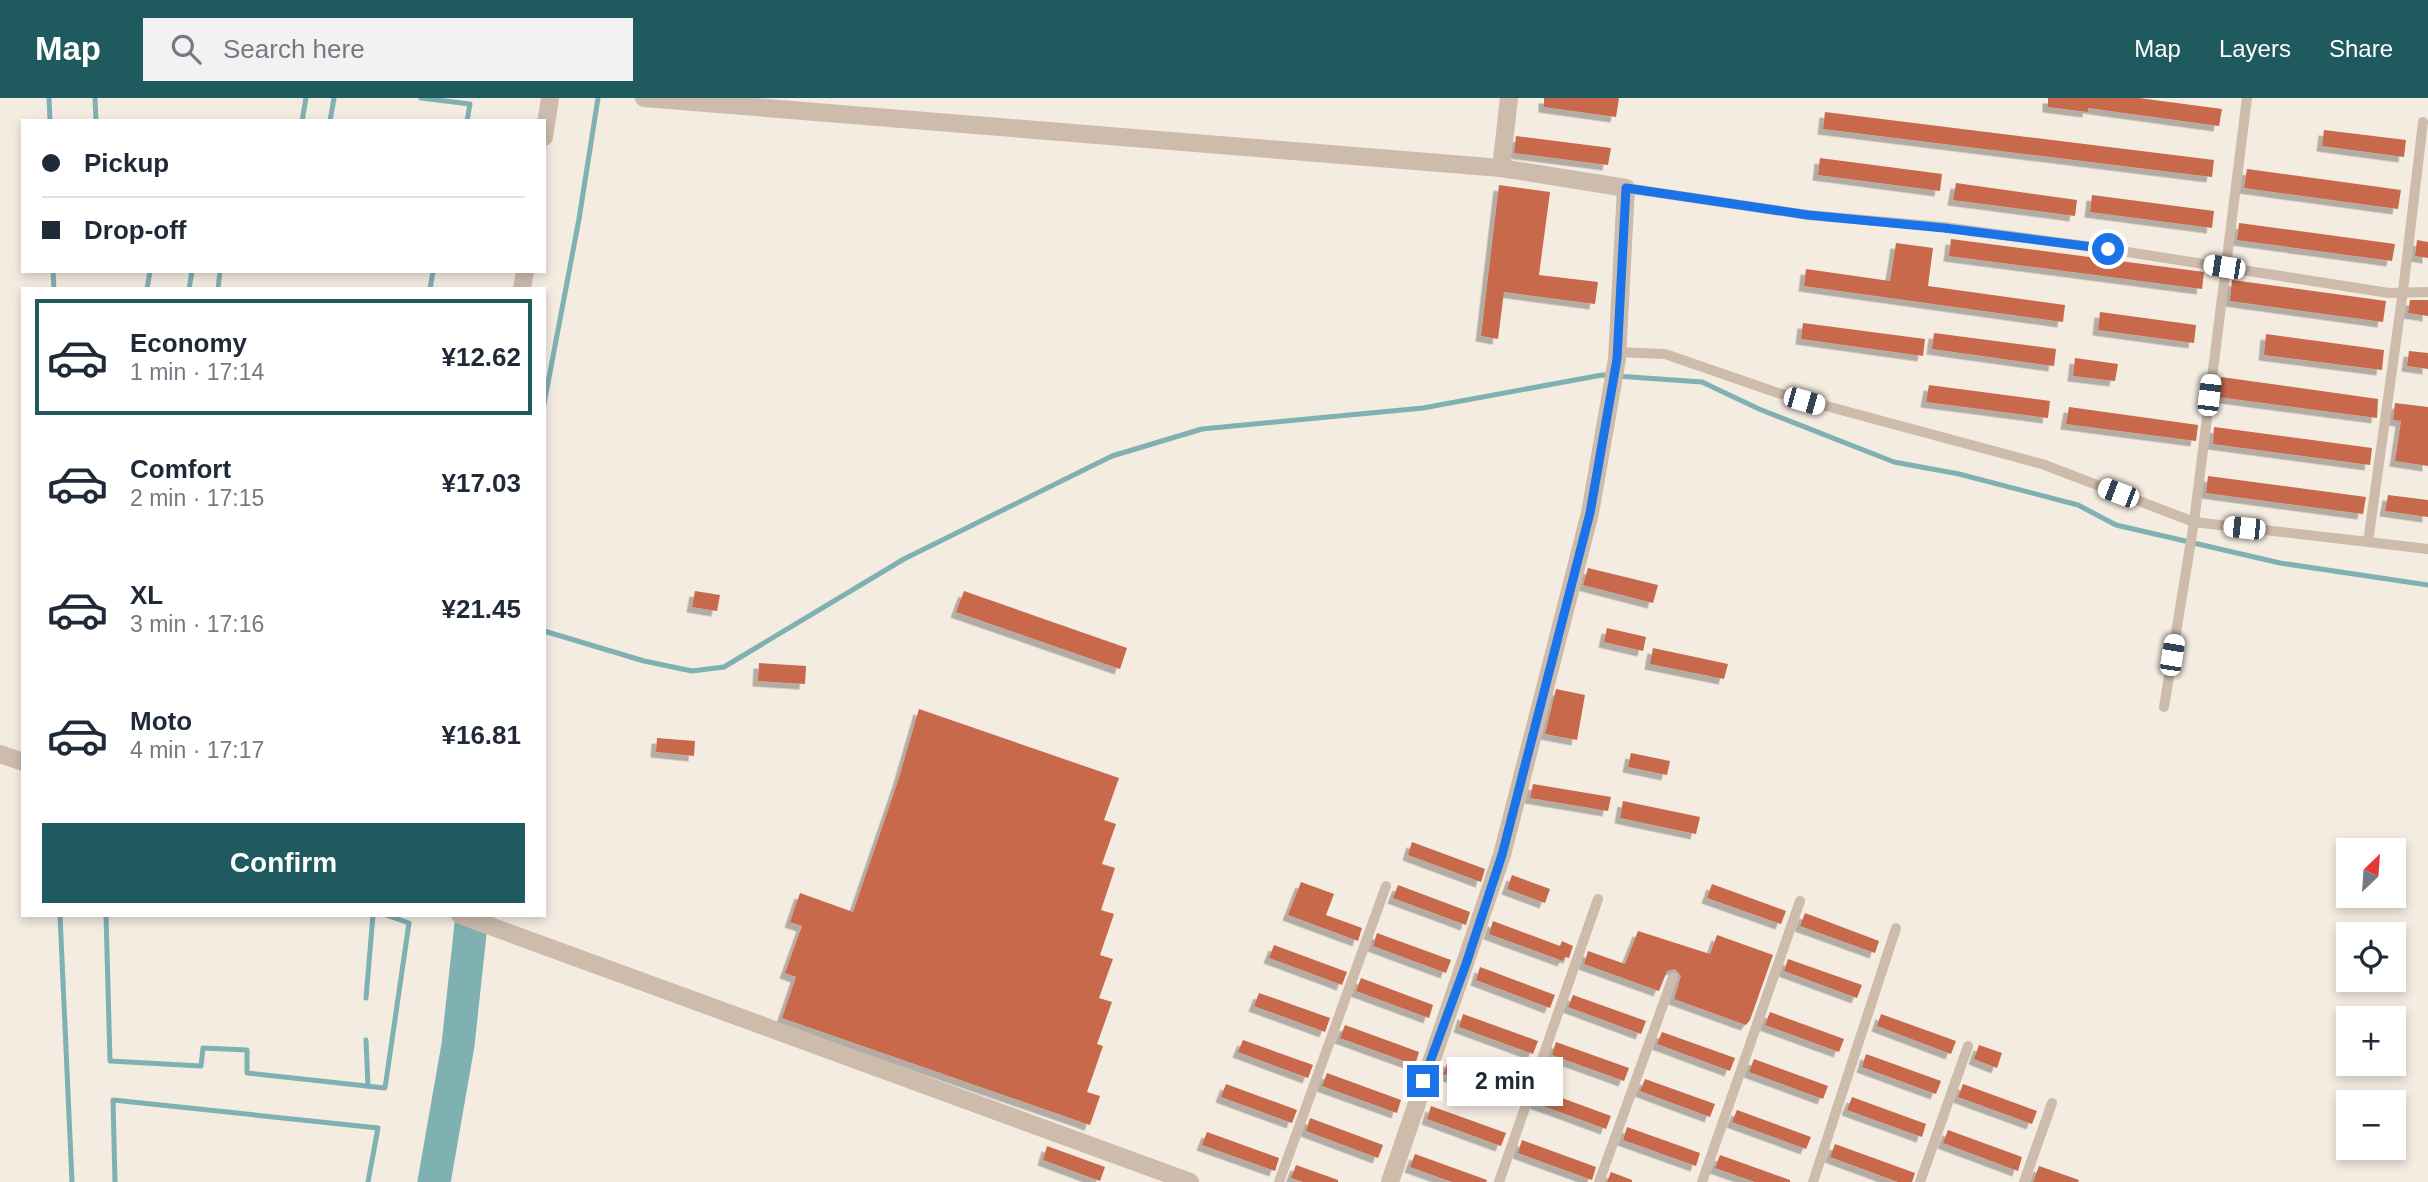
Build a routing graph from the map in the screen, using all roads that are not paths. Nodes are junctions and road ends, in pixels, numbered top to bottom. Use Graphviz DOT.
graph roads {
  1 [pos="550,98"];
  2 [pos="644,98"];
  3 [pos="1509,98"];
  4 [pos="2247,98"];
  5 [pos="2423,122"];
  6 [pos="546,124"];
  7 [pos="1501,168"];
  8 [pos="1626,188"];
  9 [pos="2224,267"];
  10 [pos="2403,292"];
  11 [pos="2428,292"];
  12 [pos="1616,356"];
  13 [pos="2193,526"];
  14 [pos="2368,542"];
  15 [pos="2428,549"];
  16 [pos="2164,707"];
  17 [pos="0,754"];
  18 [pos="21,761"];
  19 [pos="1386,886"];
  20 [pos="1598,899"];
  21 [pos="1800,901"];
  22 [pos="465,917"];
  23 [pos="1896,928"];
  24 [pos="1673,977"];
  25 [pos="1968,1046"];
  26 [pos="2052,1102"];
  27 [pos="1190,1182"];
  28 [pos="1279,1182"];
  29 [pos="1390,1182"];
  30 [pos="1499,1182"];
  31 [pos="1599,1182"];
  32 [pos="1702,1182"];
  33 [pos="1813,1182"];
  34 [pos="1920,1182"];
  35 [pos="2024,1182"];
  1 -- 6 [label="street"];
  2 -- 7 [label="street"];
  3 -- 7 [label="street"];
  4 -- 9 [label="lane"];
  5 -- 10 [label="lane"];
  7 -- 8 [label="street"];
  8 -- 9 [label="lane"];
  8 -- 12 [label="street"];
  9 -- 10 [label="lane"];
  9 -- 13 [label="lane"];
  10 -- 11 [label="lane"];
  10 -- 14 [label="lane"];
  12 -- 13 [label="lane"];
  12 -- 29 [label="street"];
  13 -- 14 [label="lane"];
  13 -- 16 [label="lane"];
  14 -- 15 [label="lane"];
  17 -- 18 [label="street"];
  19 -- 28 [label="lane"];
  20 -- 30 [label="lane"];
  21 -- 32 [label="lane"];
  22 -- 27 [label="street"];
  23 -- 33 [label="lane"];
  24 -- 31 [label="lane"];
  25 -- 34 [label="lane"];
  26 -- 35 [label="lane"];
}
